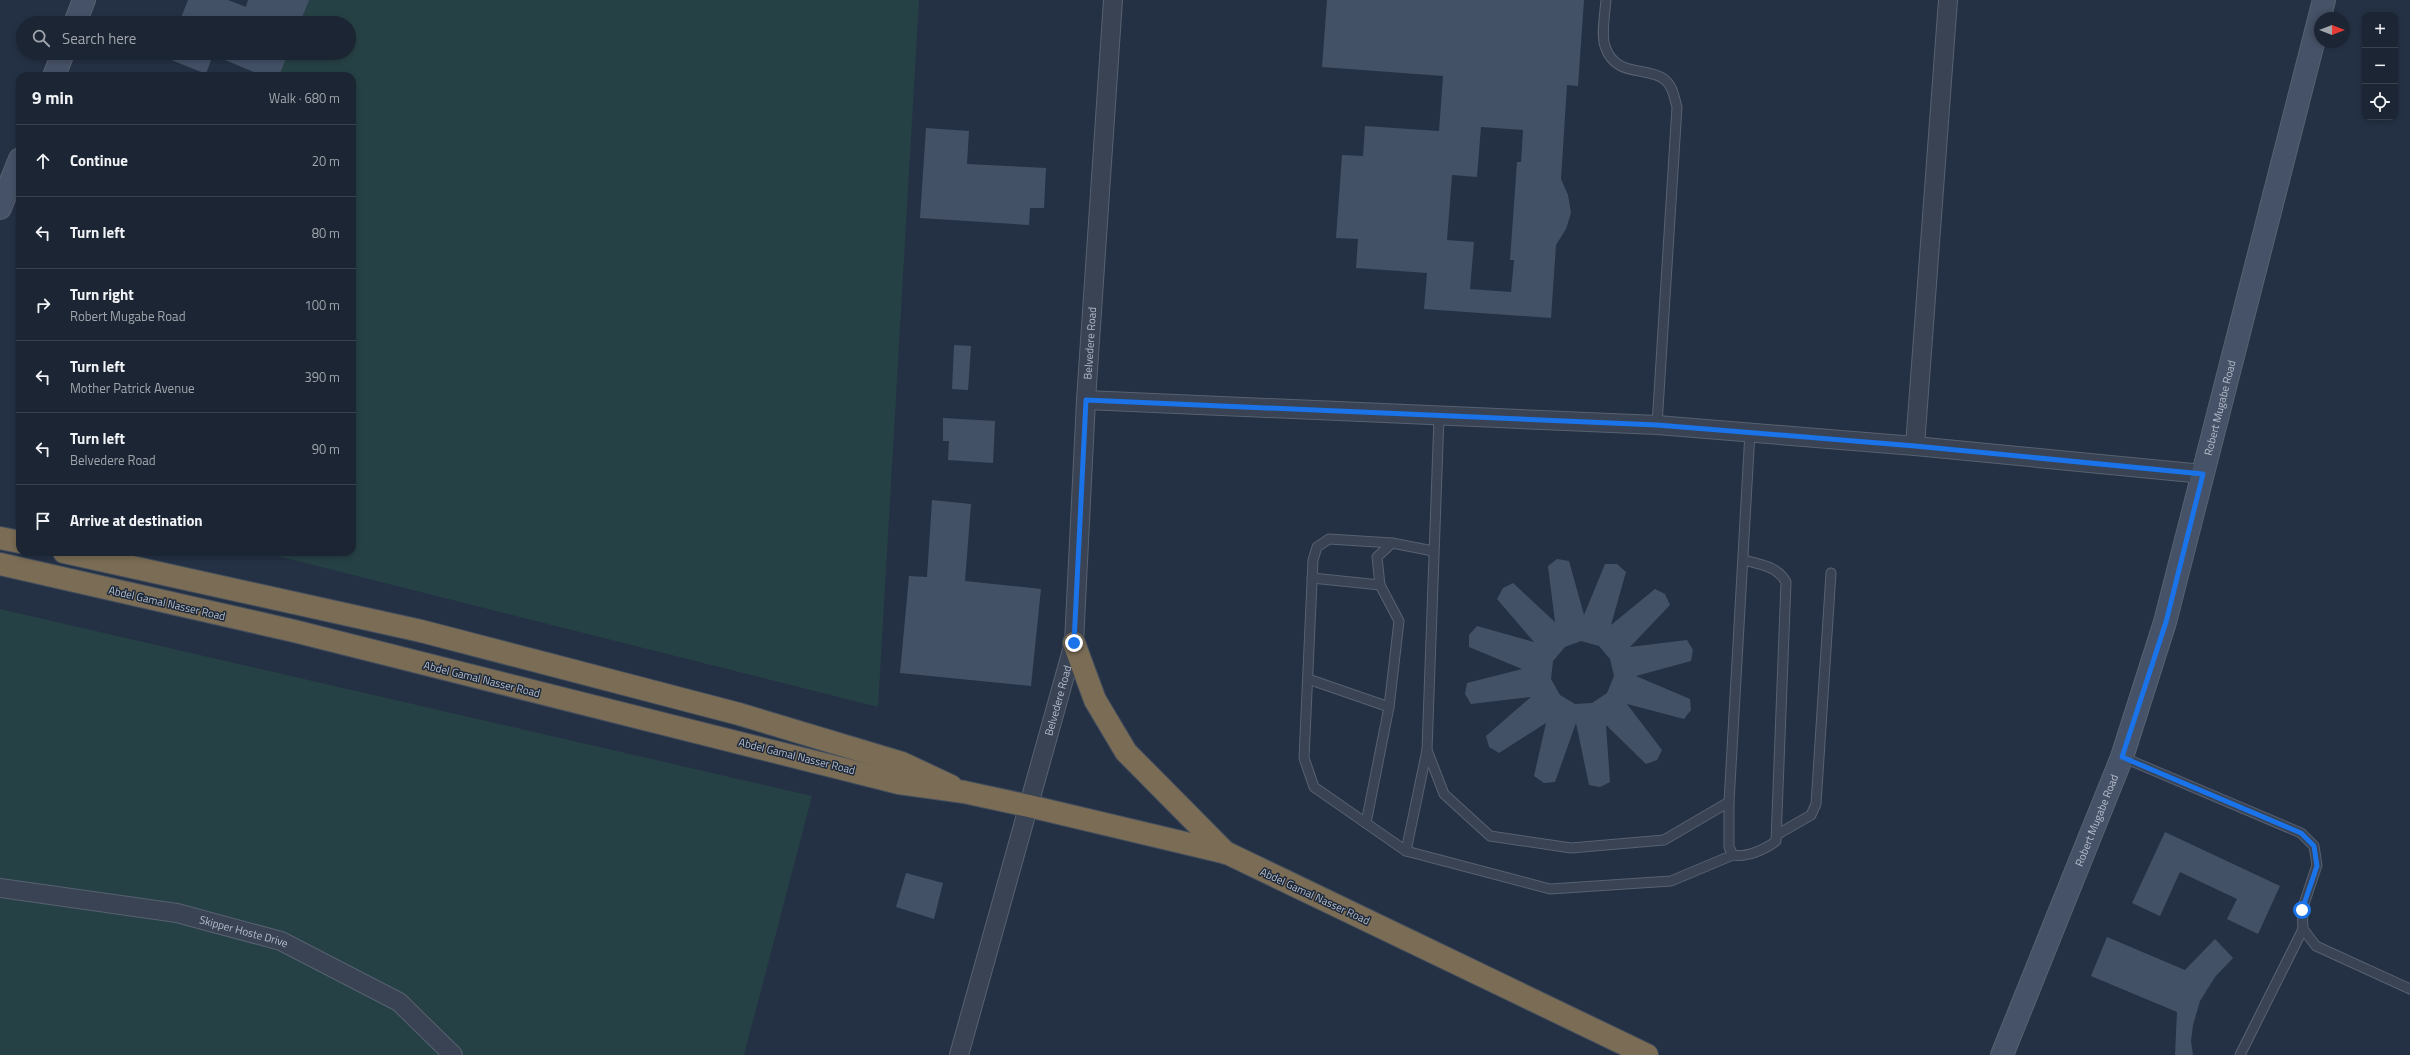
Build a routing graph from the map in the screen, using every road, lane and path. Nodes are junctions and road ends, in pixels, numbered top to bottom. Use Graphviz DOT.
graph roads {
  1 [pos="84,0"];
  2 [pos="1113,0"];
  3 [pos="1606,0"];
  4 [pos="1948,0"];
  5 [pos="2324,0"];
  6 [pos="78,16"];
  7 [pos="60,60"];
  8 [pos="56,72"];
  9 [pos="16,169"];
  10 [pos="0,208"];
  11 [pos="1086,400"];
  12 [pos="1439,417"];
  13 [pos="1657,425"];
  14 [pos="1750,432"];
  15 [pos="1915,446"];
  16 [pos="2203,474"];
  17 [pos="0,538"];
  18 [pos="16,541"];
  19 [pos="1392,543"];
  20 [pos="1433,551"];
  21 [pos="82,556"];
  22 [pos="1744,560"];
  23 [pos="0,564"];
  24 [pos="1831,573"];
  25 [pos="1312,578"];
  26 [pos="1380,585"];
  27 [pos="1074,643"];
  28 [pos="1308,679"];
  29 [pos="1389,707"];
  30 [pos="1427,750"];
  31 [pos="2122,757"];
  32 [pos="964,792"];
  33 [pos="1729,802"];
  34 [pos="1029,806"];
  35 [pos="1366,823"];
  36 [pos="1778,834"];
  37 [pos="1406,851"];
  38 [pos="1227,853"];
  39 [pos="1733,855"];
  40 [pos="0,888"];
  41 [pos="2303,929"];
  42 [pos="2410,989"];
  43 [pos="453,1055"];
  44 [pos="959,1055"];
  45 [pos="1647,1055"];
  46 [pos="2002,1055"];
  47 [pos="2240,1055"];
  1 -- 6 [label="main road"];
  2 -- 11 [label="street, Belvedere Road"];
  3 -- 13 [label="lane"];
  4 -- 15 [label="street"];
  5 -- 16 [label="main road, Robert Mugabe Road"];
  7 -- 8 [label="main road"];
  9 -- 10 [label="main road"];
  11 -- 12 [label="street"];
  11 -- 27 [label="street, Belvedere Road"];
  12 -- 13 [label="street"];
  12 -- 20 [label="lane"];
  13 -- 14 [label="street"];
  14 -- 15 [label="street"];
  14 -- 22 [label="lane"];
  15 -- 16 [label="street"];
  16 -- 31 [label="main road, Robert Mugabe Road"];
  17 -- 18 [label="highway"];
  19 -- 20 [label="lane"];
  19 -- 25 [label="lane"];
  19 -- 26 [label="lane"];
  20 -- 30 [label="lane"];
  21 -- 32 [label="highway, Abdel Gamal Nasser Road"];
  22 -- 33 [label="lane"];
  22 -- 36 [label="lane"];
  23 -- 32 [label="highway, Abdel Gamal Nasser Road"];
  24 -- 36 [label="lane"];
  25 -- 26 [label="lane"];
  25 -- 28 [label="lane"];
  26 -- 29 [label="lane"];
  27 -- 34 [label="street, Belvedere Road"];
  27 -- 38 [label="highway"];
  28 -- 29 [label="lane"];
  28 -- 35 [label="lane"];
  29 -- 35 [label="lane"];
  30 -- 33 [label="lane"];
  30 -- 37 [label="lane"];
  31 -- 41 [label="lane"];
  31 -- 46 [label="main road, Robert Mugabe Road"];
  32 -- 34 [label="highway, Abdel Gamal Nasser Road"];
  33 -- 39 [label="lane"];
  34 -- 38 [label="highway, Abdel Gamal Nasser Road"];
  34 -- 44 [label="street, Belvedere Road"];
  35 -- 37 [label="lane"];
  36 -- 39 [label="lane"];
  37 -- 39 [label="lane"];
  38 -- 45 [label="highway, Abdel Gamal Nasser Road"];
  40 -- 43 [label="street, Skipper Hoste Drive"];
  41 -- 42 [label="lane"];
  41 -- 47 [label="lane"];
}
